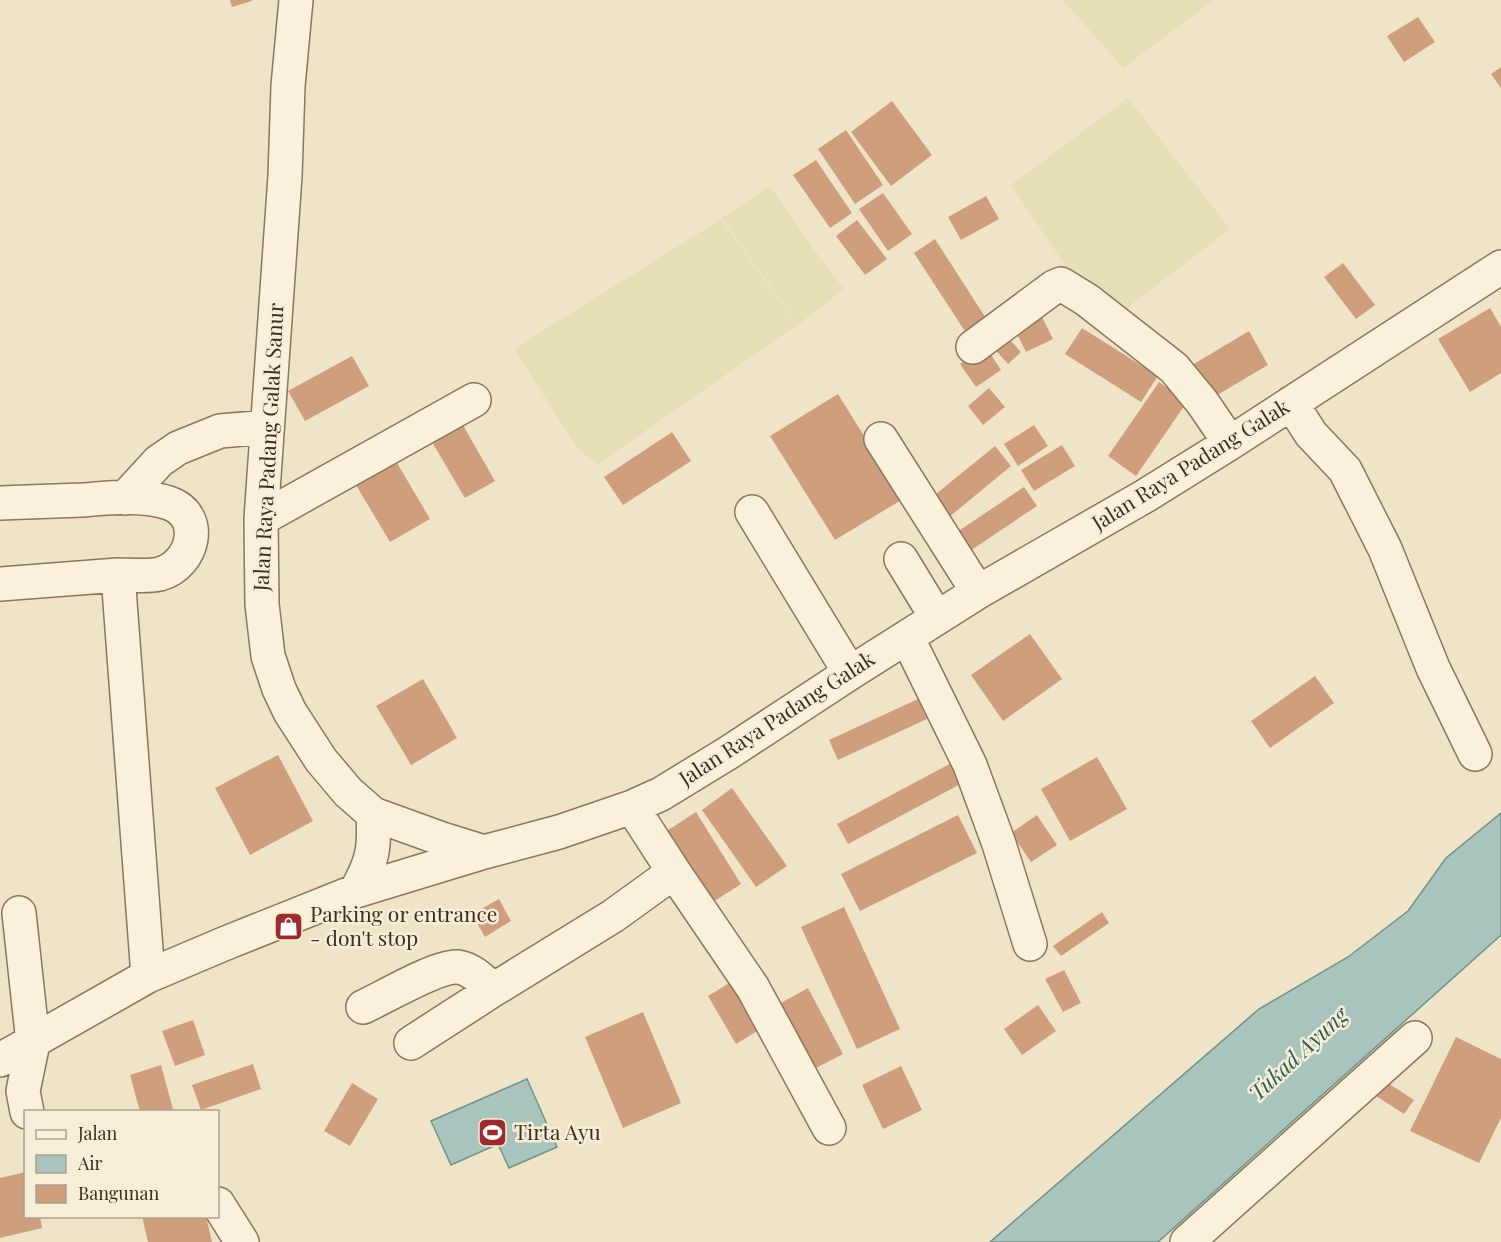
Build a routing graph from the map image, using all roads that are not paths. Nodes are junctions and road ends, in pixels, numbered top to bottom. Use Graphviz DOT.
graph roads {
  1 [pos="296,0"];
  2 [pos="1501,267"];
  3 [pos="973,347"];
  4 [pos="474,400"];
  5 [pos="1292,404"];
  6 [pos="267,427"];
  7 [pos="881,439"];
  8 [pos="1230,443"];
  9 [pos="125,498"];
  10 [pos="0,503"];
  11 [pos="752,512"];
  12 [pos="261,519"];
  13 [pos="901,559"];
  14 [pos="118,575"];
  15 [pos="0,584"];
  16 [pos="978,592"];
  17 [pos="922,628"];
  18 [pos="850,673"];
  19 [pos="952,677"];
  20 [pos="1475,754"];
  21 [pos="632,807"];
  22 [pos="373,814"];
  23 [pos="484,852"];
  24 [pos="674,872"];
  25 [pos="356,891"];
  26 [pos="19,913"];
  27 [pos="1030,944"];
  28 [pos="148,976"];
  29 [pos="493,990"];
  30 [pos="363,1007"];
  31 [pos="1415,1038"];
  32 [pos="33,1043"];
  33 [pos="411,1043"];
  34 [pos="0,1060"];
  35 [pos="27,1110"];
  36 [pos="829,1128"];
  37 [pos="219,1206"];
  38 [pos="242,1242"];
  39 [pos="1187,1242"];
  1 -- 6 [label="street, Jalan Raya Padang Galak Sanur"];
  2 -- 5 [label="street, Jalan Raya Padang Galak"];
  3 -- 8 [label="street"];
  4 -- 12 [label="street"];
  5 -- 8 [label="street, Jalan Raya Padang Galak"];
  5 -- 20 [label="street"];
  6 -- 9 [label="street"];
  6 -- 12 [label="street, Jalan Raya Padang Galak Sanur"];
  7 -- 16 [label="street"];
  8 -- 16 [label="street, Jalan Raya Padang Galak"];
  9 -- 10 [label="street"];
  9 -- 14 [label="street"];
  11 -- 18 [label="street"];
  12 -- 22 [label="street, Jalan Raya Padang Galak Sanur"];
  13 -- 17 [label="street"];
  14 -- 15 [label="street"];
  14 -- 28 [label="street"];
  16 -- 17 [label="street, Jalan Raya Padang Galak"];
  17 -- 18 [label="street, Jalan Raya Padang Galak"];
  17 -- 19 [label="street"];
  17 -- 27 [label="street"];
  18 -- 21 [label="street, Jalan Raya Padang Galak"];
  21 -- 23 [label="street, Jalan Raya Padang Galak"];
  21 -- 24 [label="street"];
  22 -- 23 [label="street, Jalan Raya Padang Galak Sanur"];
  22 -- 25 [label="street"];
  23 -- 25 [label="street, Jalan Raya Padang Galak"];
  24 -- 29 [label="street"];
  24 -- 36 [label="street"];
  25 -- 28 [label="street, Jalan Raya Padang Galak"];
  26 -- 32 [label="street"];
  28 -- 32 [label="street, Jalan Raya Padang Galak"];
  29 -- 30 [label="street"];
  29 -- 33 [label="street"];
  31 -- 39 [label="street"];
  32 -- 34 [label="street, Jalan Raya Padang Galak"];
  32 -- 35 [label="street"];
  37 -- 38 [label="street"];
}
